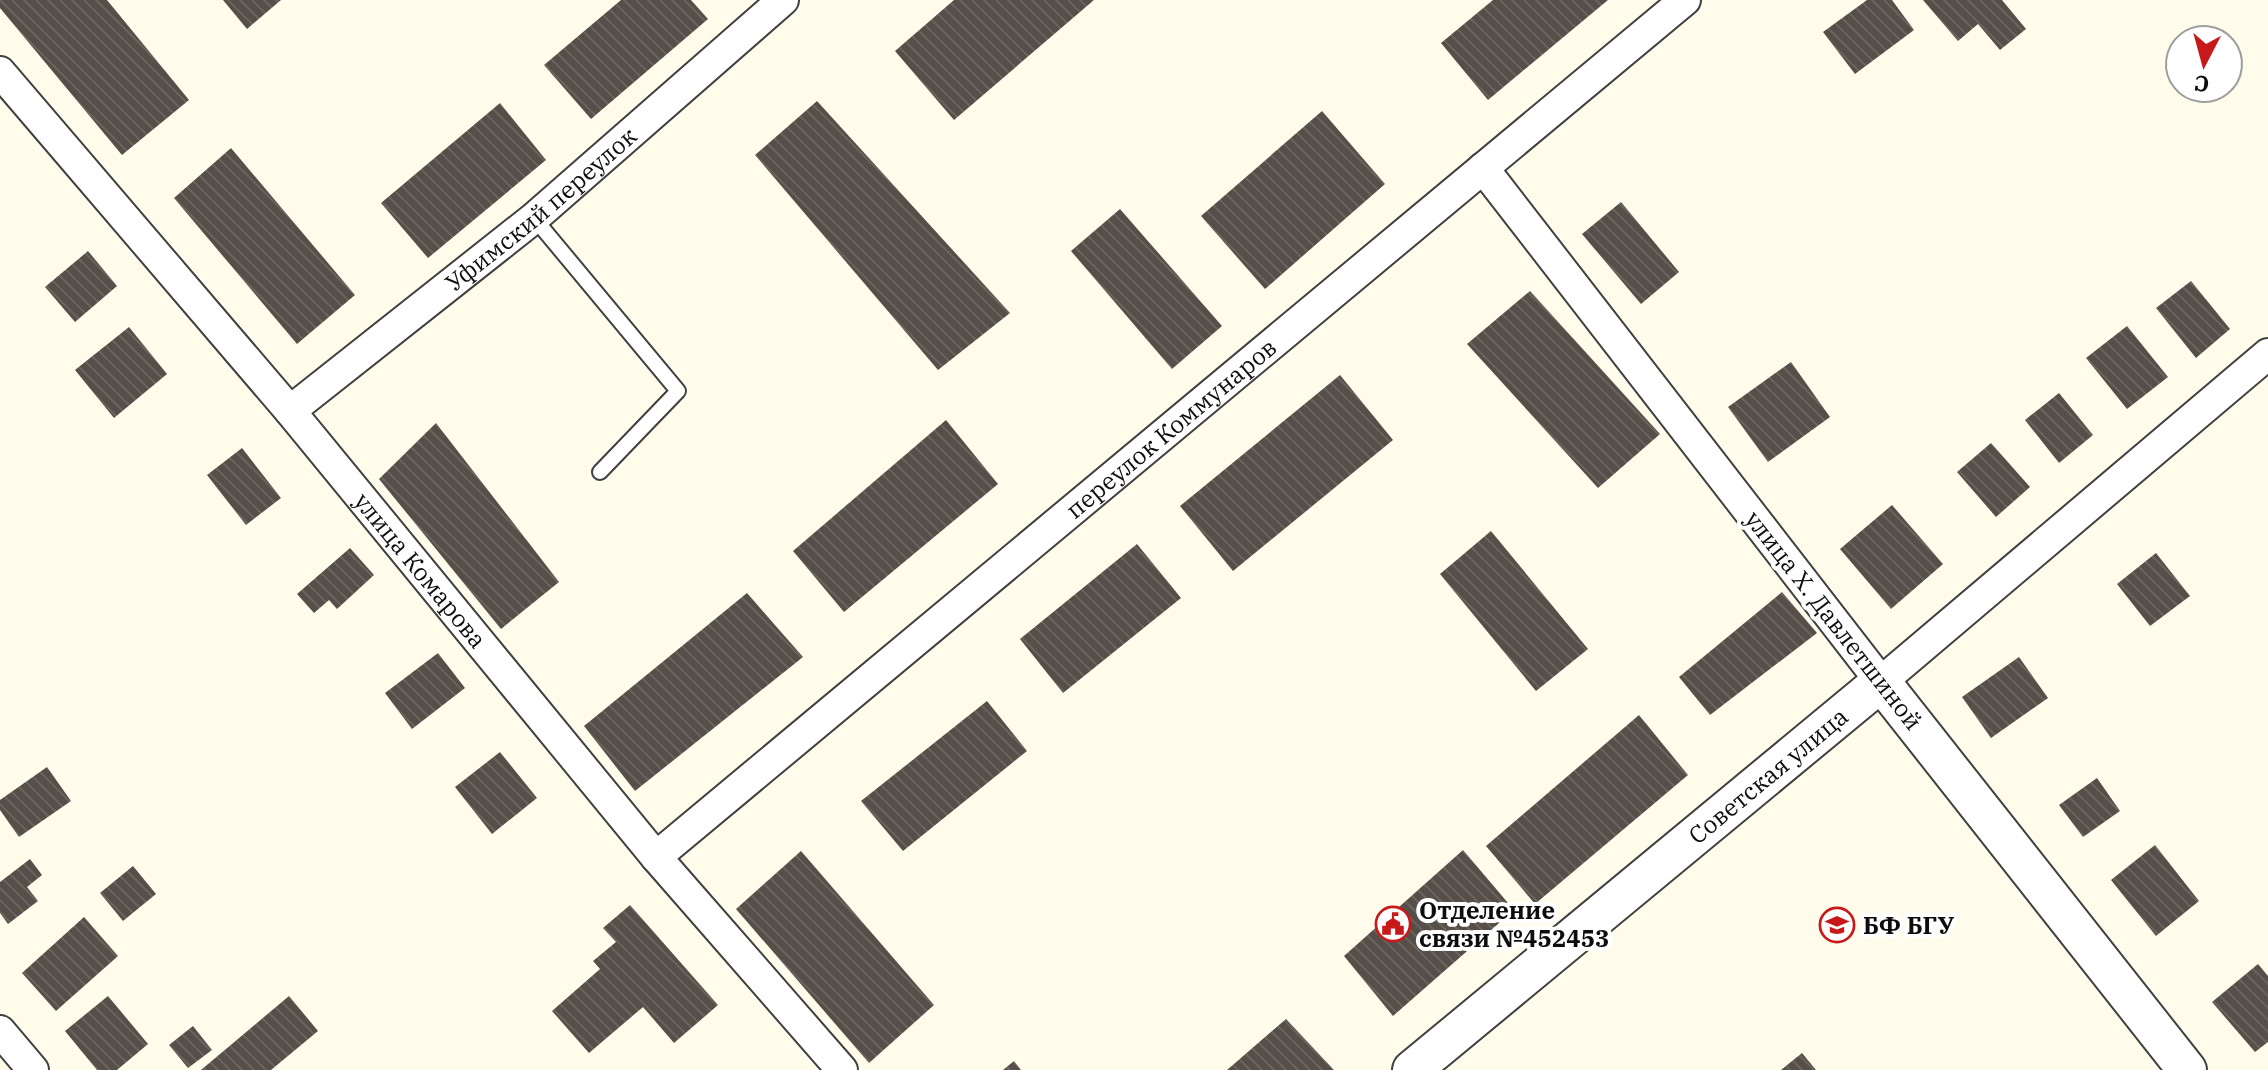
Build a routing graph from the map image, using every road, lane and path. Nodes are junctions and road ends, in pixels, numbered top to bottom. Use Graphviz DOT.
graph roads {
  1 [pos="783,0"];
  2 [pos="1685,0"];
  3 [pos="0,72"];
  4 [pos="1483,168"];
  5 [pos="534,218"];
  6 [pos="2268,354"];
  7 [pos="290,411"];
  8 [pos="600,472"];
  9 [pos="1881,682"];
  10 [pos="656,857"];
  11 [pos="0,1031"];
  12 [pos="33,1070"];
  13 [pos="842,1070"];
  14 [pos="1412,1070"];
  15 [pos="2187,1070"];
  1 -- 5 [label="street, Уфимский переулок"];
  2 -- 4 [label="street, переулок Коммунаров"];
  3 -- 7 [label="street, улица Комарова"];
  4 -- 9 [label="street, улица Х. Давлетшиной"];
  4 -- 10 [label="street, переулок Коммунаров"];
  5 -- 7 [label="street, Уфимский переулок"];
  5 -- 8 [label="lane"];
  6 -- 9 [label="street, Советская улица"];
  7 -- 10 [label="street, улица Комарова"];
  9 -- 14 [label="street, Советская улица"];
  9 -- 15 [label="street, улица Х. Давлетшиной"];
  10 -- 13 [label="street, улица Комарова"];
  11 -- 12 [label="street"];
}
